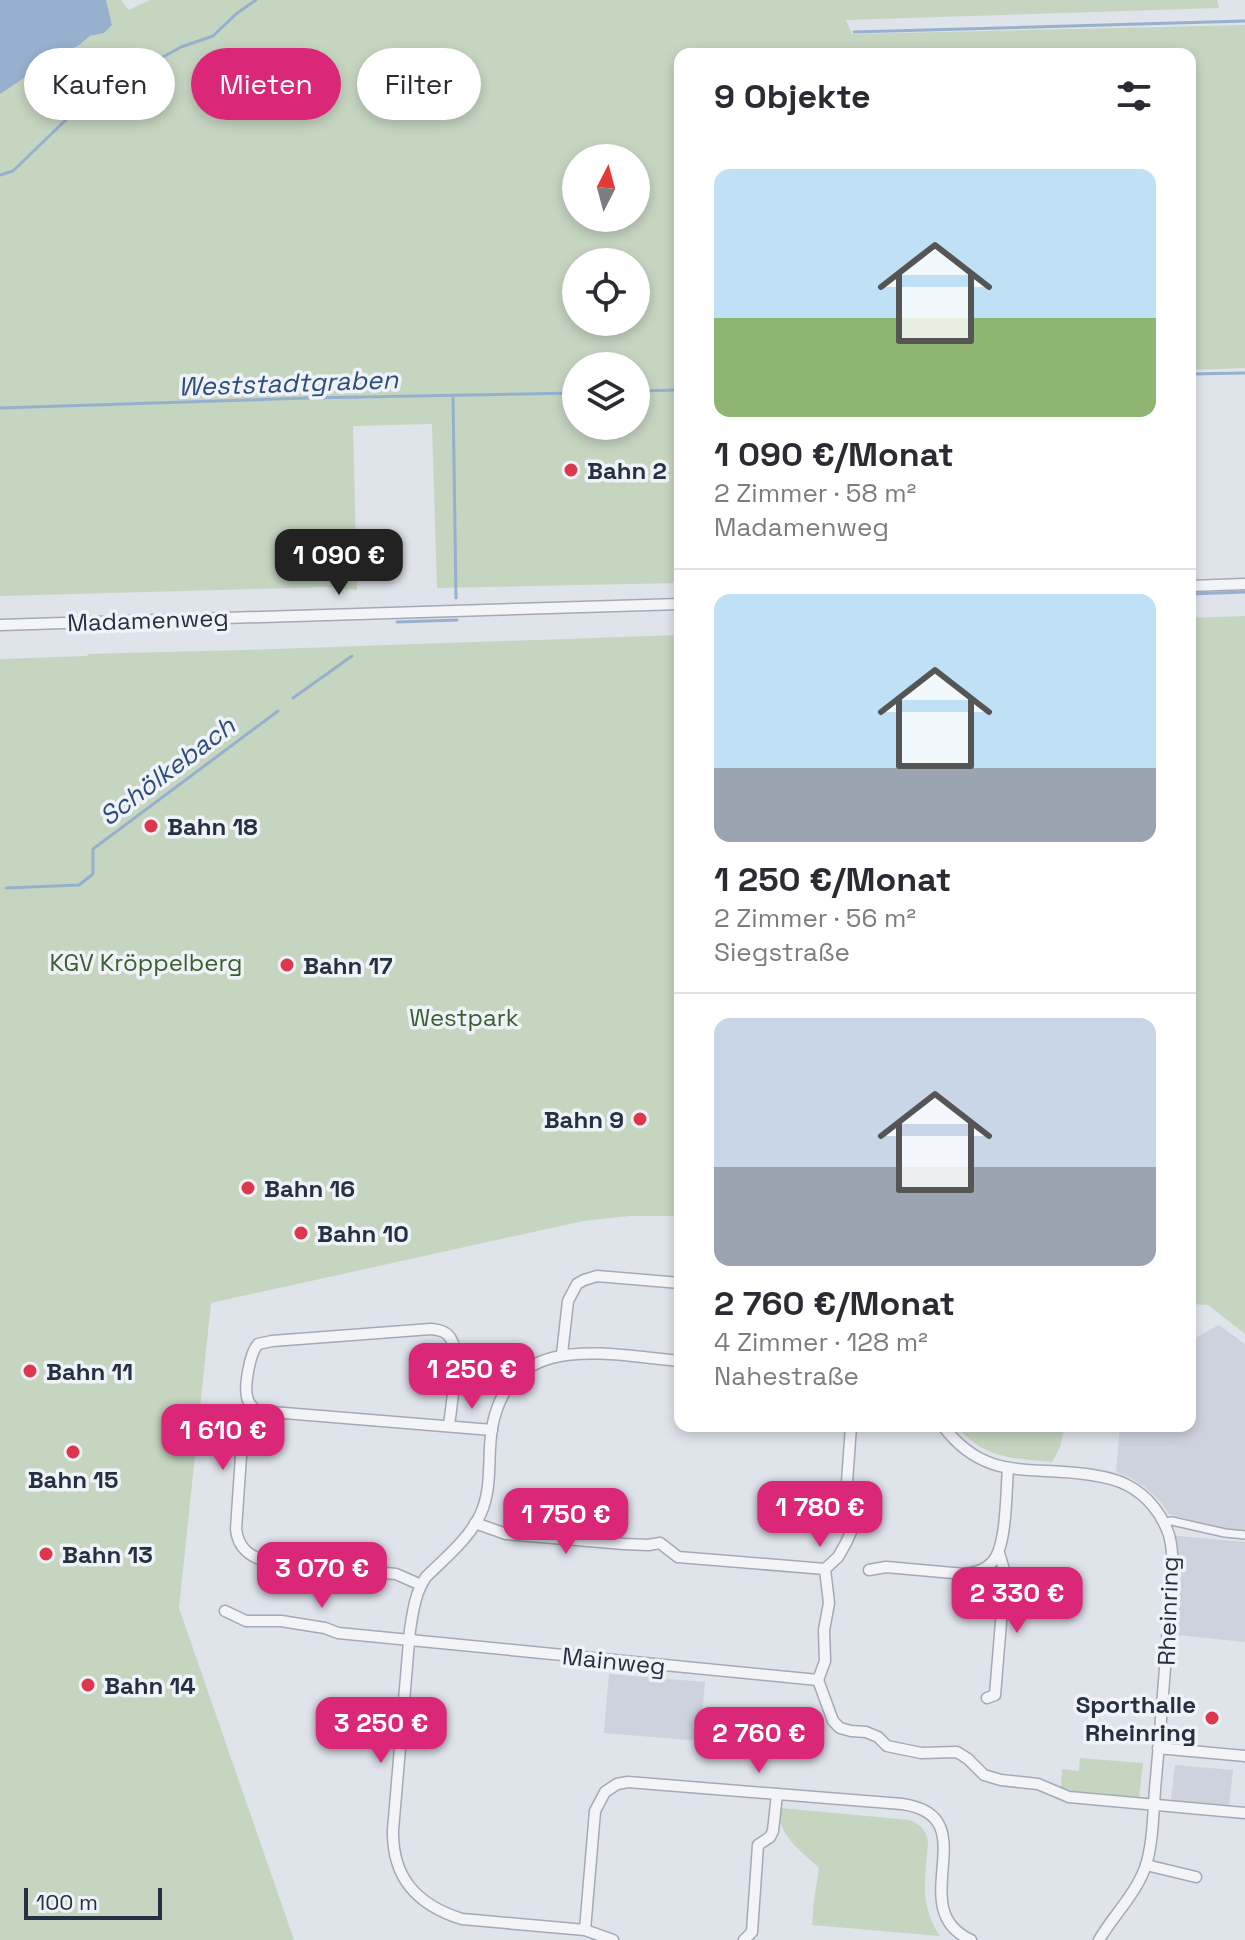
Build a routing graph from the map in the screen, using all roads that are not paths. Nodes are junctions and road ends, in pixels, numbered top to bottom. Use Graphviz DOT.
graph roads {
  1 [pos="1245,584"];
  2 [pos="1196,586"];
  3 [pos="674,604"];
  4 [pos="0,625"];
  5 [pos="674,1282"];
  6 [pos="562,1354"];
  7 [pos="674,1360"];
  8 [pos="261,1414"];
  9 [pos="449,1426"];
  10 [pos="492,1430"];
  11 [pos="851,1432"];
  12 [pos="949,1432"];
  13 [pos="1008,1468"];
  14 [pos="1164,1522"];
  15 [pos="475,1523"];
  16 [pos="1245,1535"];
  17 [pos="999,1553"];
  18 [pos="825,1569"];
  19 [pos="869,1570"];
  20 [pos="421,1585"];
  21 [pos="225,1611"];
  22 [pos="409,1641"];
  23 [pos="818,1680"];
  24 [pos="987,1698"];
  25 [pos="1158,1748"];
  26 [pos="1245,1756"];
  27 [pos="777,1794"];
  28 [pos="1153,1805"];
  29 [pos="1245,1813"];
  30 [pos="1146,1865"];
  31 [pos="1196,1877"];
  32 [pos="585,1930"];
  33 [pos="613,1940"];
  34 [pos="744,1940"];
  35 [pos="971,1940"];
  36 [pos="1099,1940"];
  1 -- 2 [label="street"];
  3 -- 4 [label="street, Madamenweg"];
  5 -- 6 [label="street"];
  6 -- 7 [label="street"];
  6 -- 10 [label="street"];
  8 -- 9 [label="street"];
  8 -- 9 [label="street"];
  8 -- 20 [label="street"];
  9 -- 10 [label="street"];
  10 -- 15 [label="street"];
  11 -- 18 [label="street"];
  12 -- 13 [label="street, Rheinring"];
  13 -- 14 [label="street, Rheinring"];
  13 -- 17 [label="street"];
  14 -- 16 [label="street"];
  14 -- 25 [label="street, Rheinring"];
  15 -- 18 [label="street"];
  15 -- 20 [label="street"];
  17 -- 19 [label="street"];
  17 -- 24 [label="street"];
  18 -- 23 [label="street"];
  20 -- 22 [label="street"];
  21 -- 22 [label="street, Mainweg"];
  22 -- 23 [label="street, Mainweg"];
  22 -- 32 [label="street"];
  23 -- 28 [label="street"];
  25 -- 26 [label="street"];
  25 -- 28 [label="street, Rheinring"];
  27 -- 32 [label="street"];
  27 -- 34 [label="street"];
  27 -- 35 [label="street"];
  28 -- 29 [label="street"];
  28 -- 30 [label="street, Rheinring"];
  30 -- 31 [label="street"];
  30 -- 36 [label="street, Rheinring"];
  32 -- 33 [label="street"];
}
